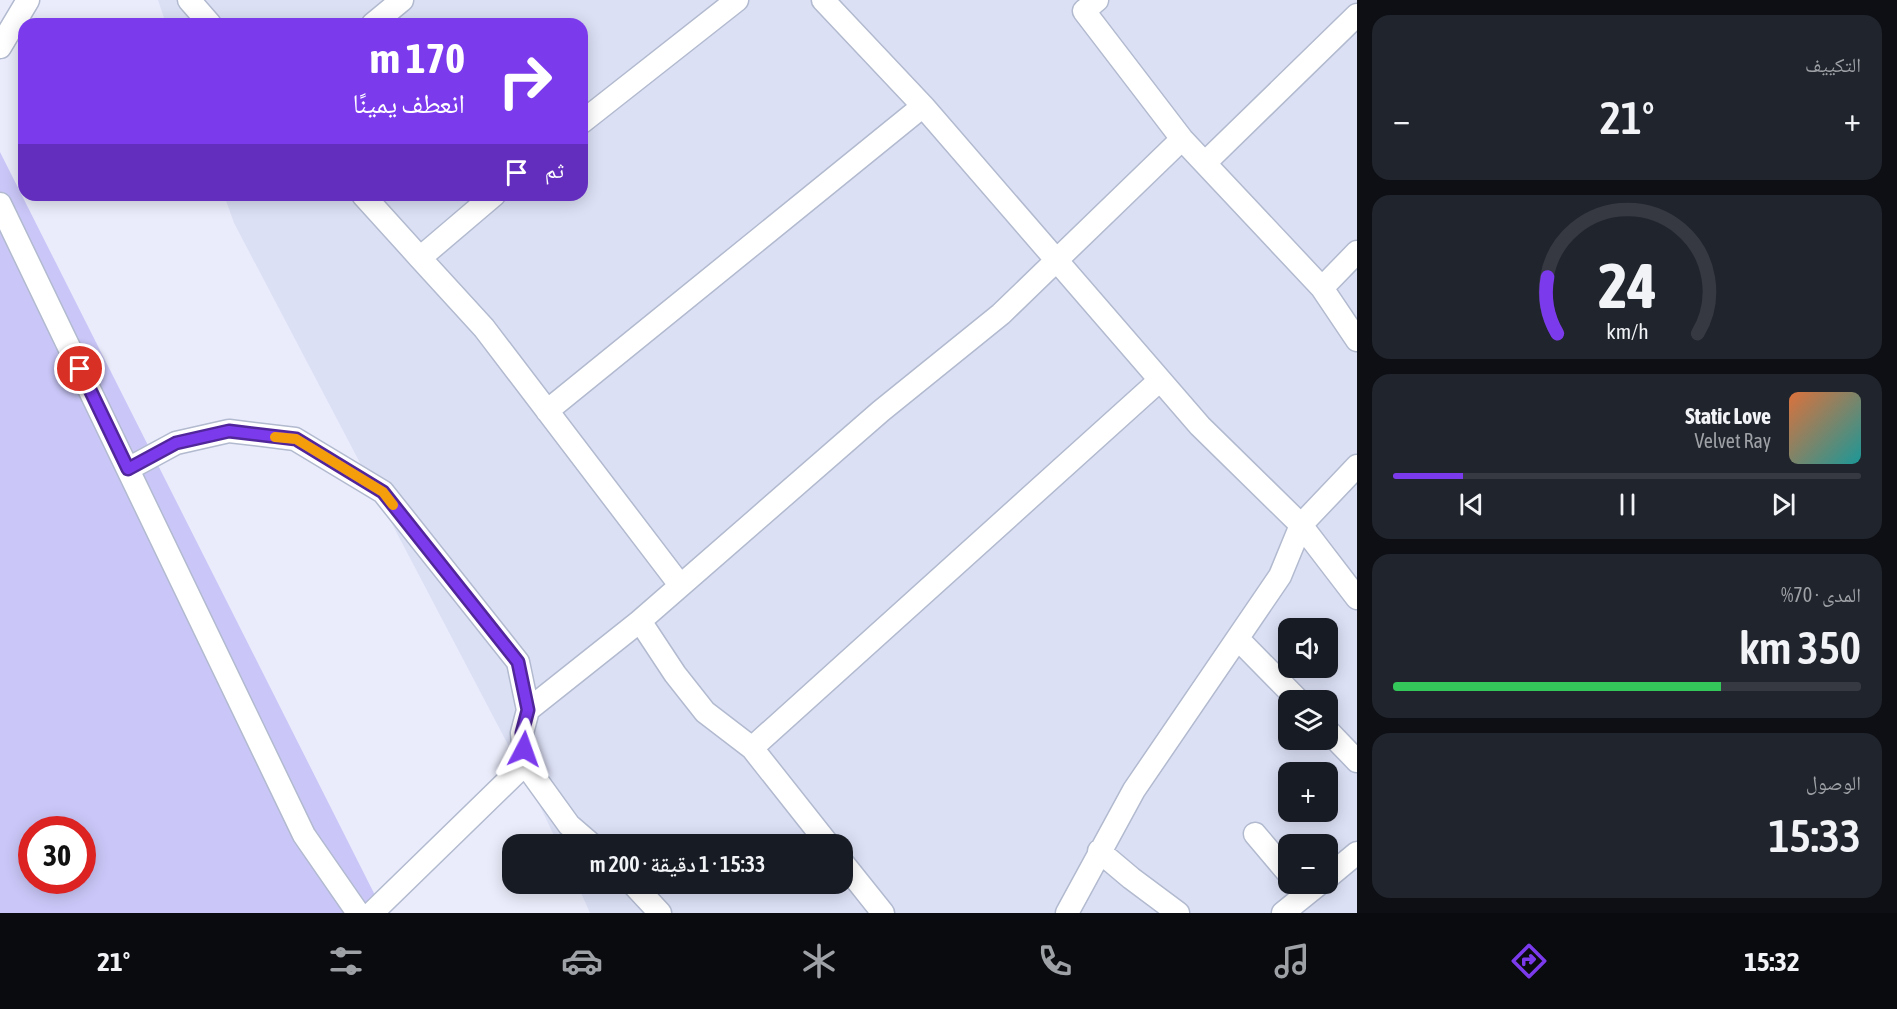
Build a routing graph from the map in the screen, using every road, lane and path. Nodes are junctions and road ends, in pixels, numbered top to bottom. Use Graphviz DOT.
graph roads {
  1 [pos="28,0"];
  2 [pos="189,0"];
  3 [pos="737,0"];
  4 [pos="823,0"];
  5 [pos="393,3"];
  6 [pos="1085,4"];
  7 [pos="1357,15"];
  8 [pos="205,18"];
  9 [pos="379,18"];
  10 [pos="0,47"];
  11 [pos="923,106"];
  12 [pos="588,117"];
  13 [pos="1182,139"];
  14 [pos="1205,163"];
  15 [pos="368,201"];
  16 [pos="487,201"];
  17 [pos="0,204"];
  18 [pos="1357,252"];
  19 [pos="420,258"];
  20 [pos="1058,262"];
  21 [pos="1322,288"];
  22 [pos="1357,340"];
  23 [pos="1161,380"];
  24 [pos="547,411"];
  25 [pos="1357,466"];
  26 [pos="128,469"];
  27 [pos="1301,525"];
  28 [pos="680,585"];
  29 [pos="1357,598"];
  30 [pos="640,621"];
  31 [pos="1238,639"];
  32 [pos="1288,690"];
  33 [pos="528,710"];
  34 [pos="1338,742"];
  35 [pos="752,748"];
  36 [pos="1357,762"];
  37 [pos="525,764"];
  38 [pos="579,834"];
  39 [pos="820,834"];
  40 [pos="1255,834"];
  41 [pos="1099,851"];
  42 [pos="1357,853"];
  43 [pos="1278,861"];
  44 [pos="1338,869"];
  45 [pos="853,876"];
  46 [pos="642,894"];
  47 [pos="1301,894"];
  48 [pos="358,913"];
  49 [pos="372,913"];
  50 [pos="660,913"];
  51 [pos="883,913"];
  52 [pos="1067,913"];
  53 [pos="1178,913"];
  54 [pos="1283,913"];
  1 -- 10 [label="street"];
  2 -- 8 [label="street"];
  3 -- 12 [label="street"];
  4 -- 11 [label="street"];
  5 -- 9 [label="street"];
  6 -- 13 [label="street"];
  7 -- 14 [label="street"];
  11 -- 20 [label="street"];
  11 -- 24 [label="street"];
  13 -- 14 [label="street"];
  13 -- 20 [label="street"];
  14 -- 21 [label="street"];
  15 -- 19 [label="street"];
  16 -- 19 [label="street"];
  17 -- 26 [label="street"];
  18 -- 21 [label="street"];
  19 -- 24 [label="street"];
  20 -- 23 [label="street"];
  20 -- 28 [label="street"];
  21 -- 22 [label="street"];
  23 -- 27 [label="street"];
  23 -- 35 [label="street"];
  24 -- 28 [label="street"];
  25 -- 27 [label="street"];
  26 -- 33 [label="street"];
  26 -- 48 [label="street"];
  27 -- 29 [label="street"];
  27 -- 31 [label="street"];
  28 -- 30 [label="street"];
  30 -- 33 [label="street"];
  30 -- 35 [label="street"];
  31 -- 32 [label="street"];
  31 -- 41 [label="street"];
  33 -- 37 [label="street"];
  34 -- 36 [label="street"];
  35 -- 39 [label="street"];
  37 -- 38 [label="street"];
  37 -- 49 [label="street"];
  40 -- 43 [label="street"];
  41 -- 52 [label="street"];
  41 -- 53 [label="street"];
  42 -- 44 [label="street"];
  45 -- 51 [label="street"];
  46 -- 50 [label="street"];
  47 -- 54 [label="street"];
}
